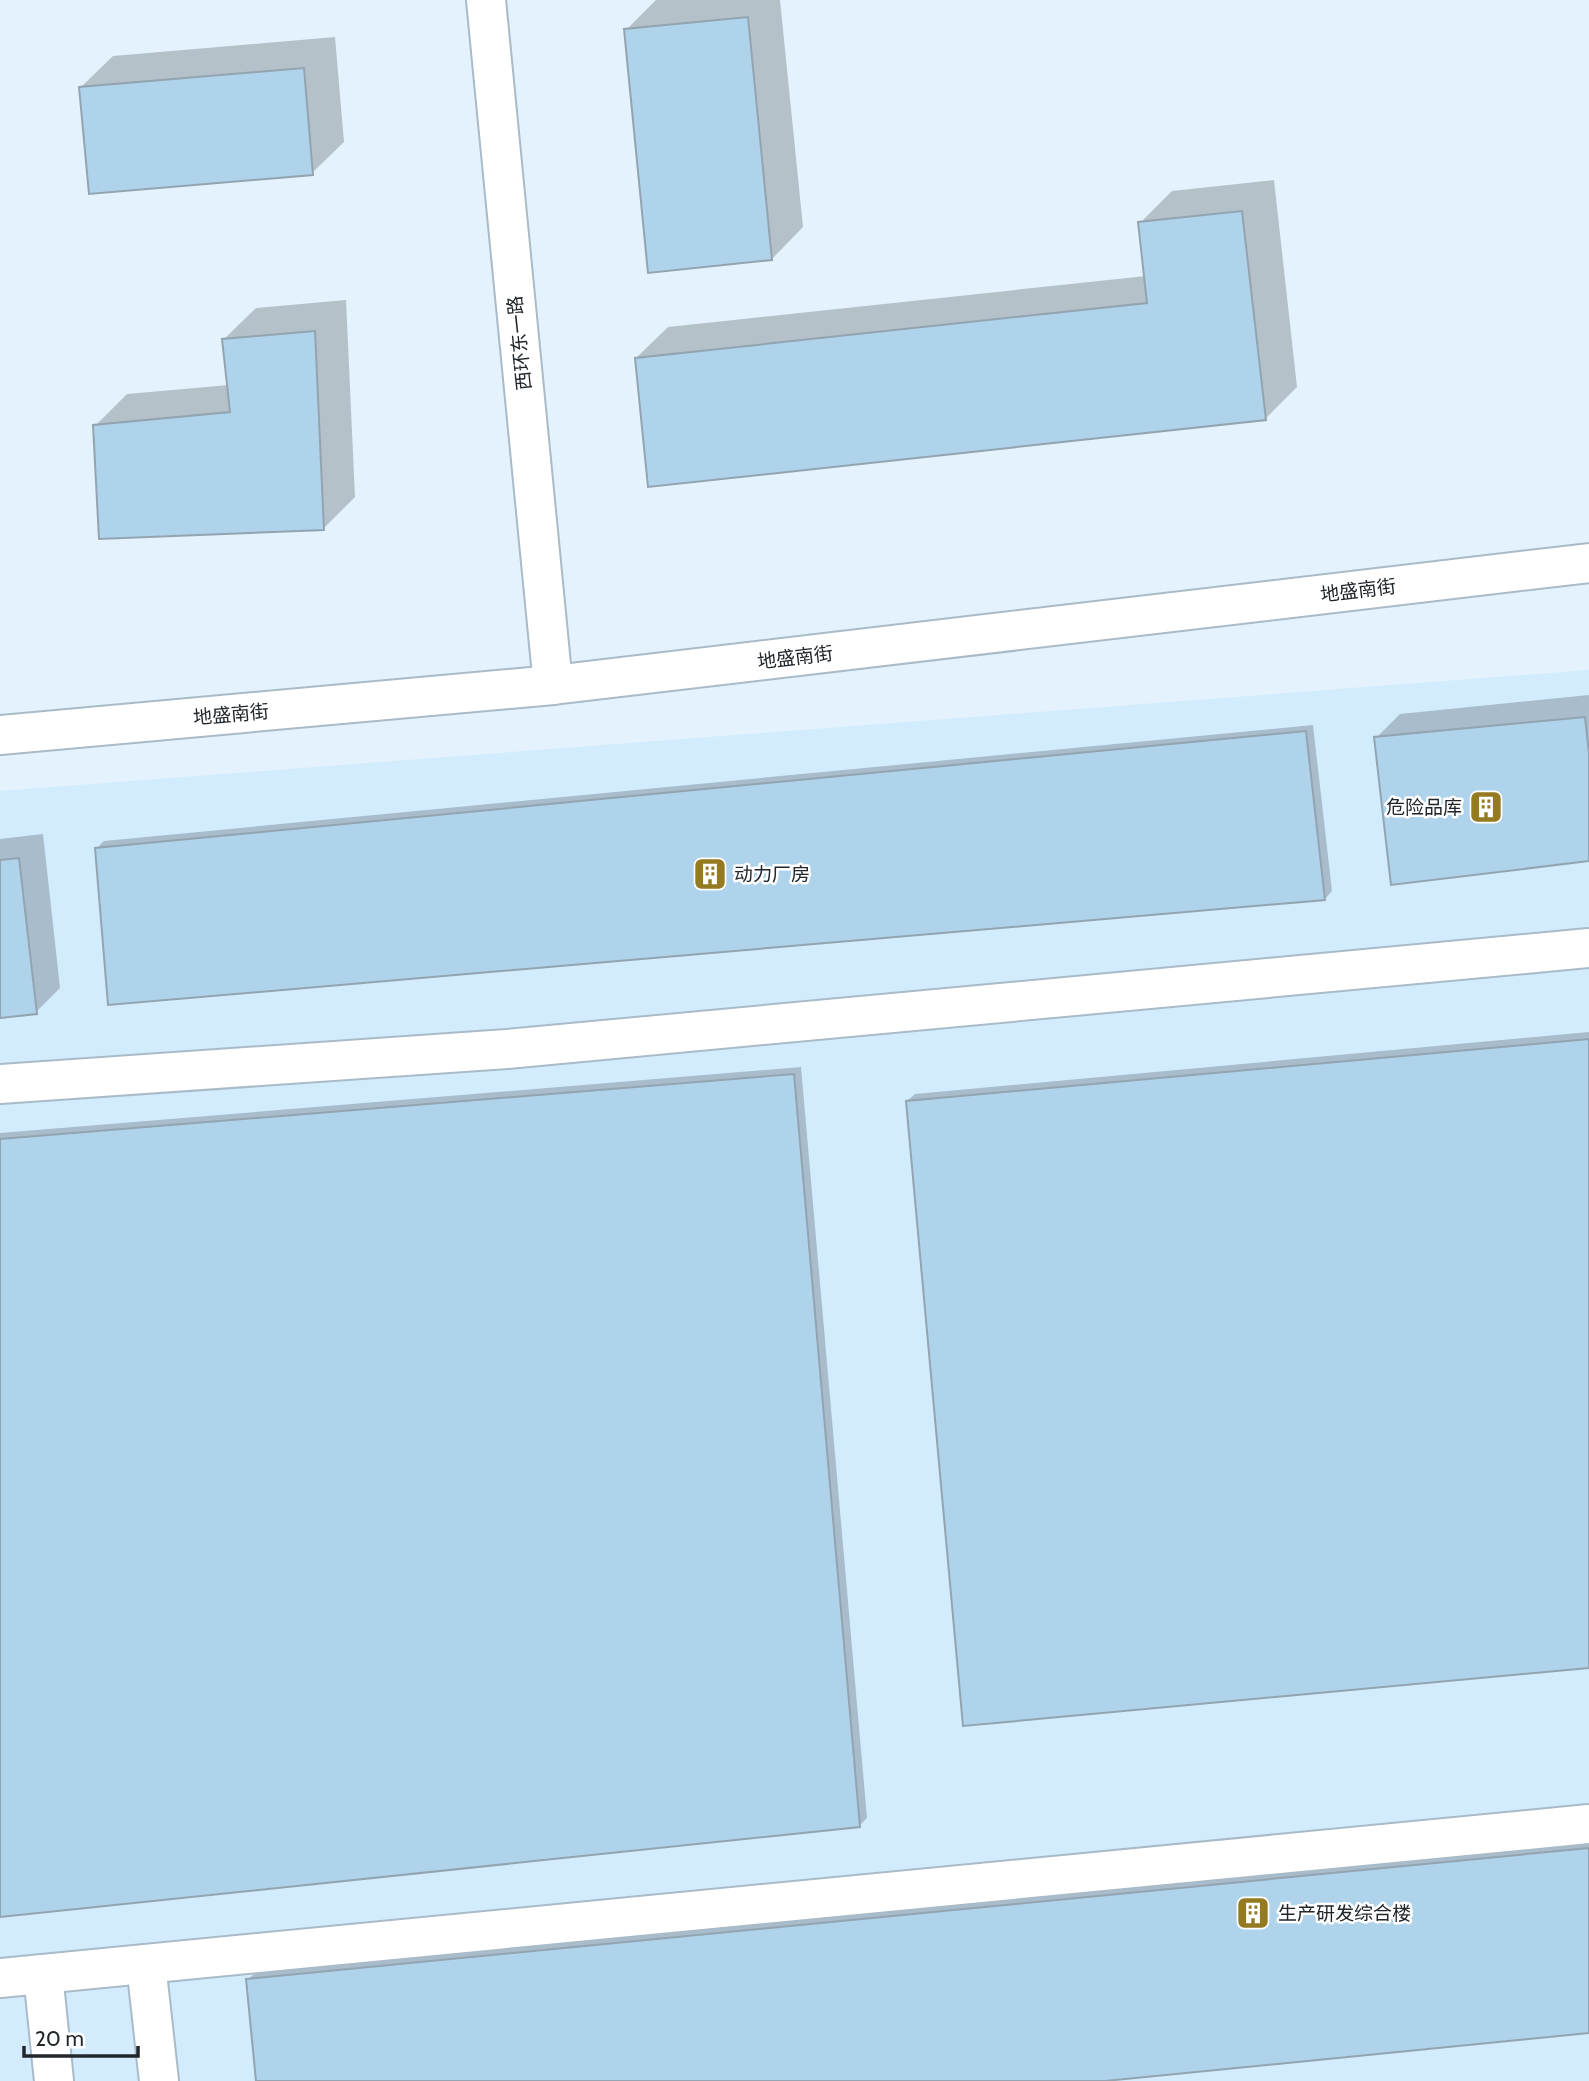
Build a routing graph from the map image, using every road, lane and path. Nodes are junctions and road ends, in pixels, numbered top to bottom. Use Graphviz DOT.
graph roads {
  1 [pos="486,0"];
  2 [pos="1589,563"];
  3 [pos="553,685"];
  4 [pos="0,736"];
  5 [pos="1589,948"];
  6 [pos="0,1084"];
  7 [pos="1589,1824"];
  8 [pos="146,1964"];
  9 [pos="43,1974"];
  10 [pos="0,1978"];
  11 [pos="54,2081"];
  12 [pos="159,2081"];
  1 -- 3 [label="street, 西环东一路"];
  2 -- 3 [label="street, 地盛南街"];
  3 -- 4 [label="street, 地盛南街"];
  5 -- 6 [label="street"];
  7 -- 8 [label="street"];
  8 -- 9 [label="street"];
  8 -- 12 [label="street"];
  9 -- 10 [label="street"];
  9 -- 11 [label="street"];
}
